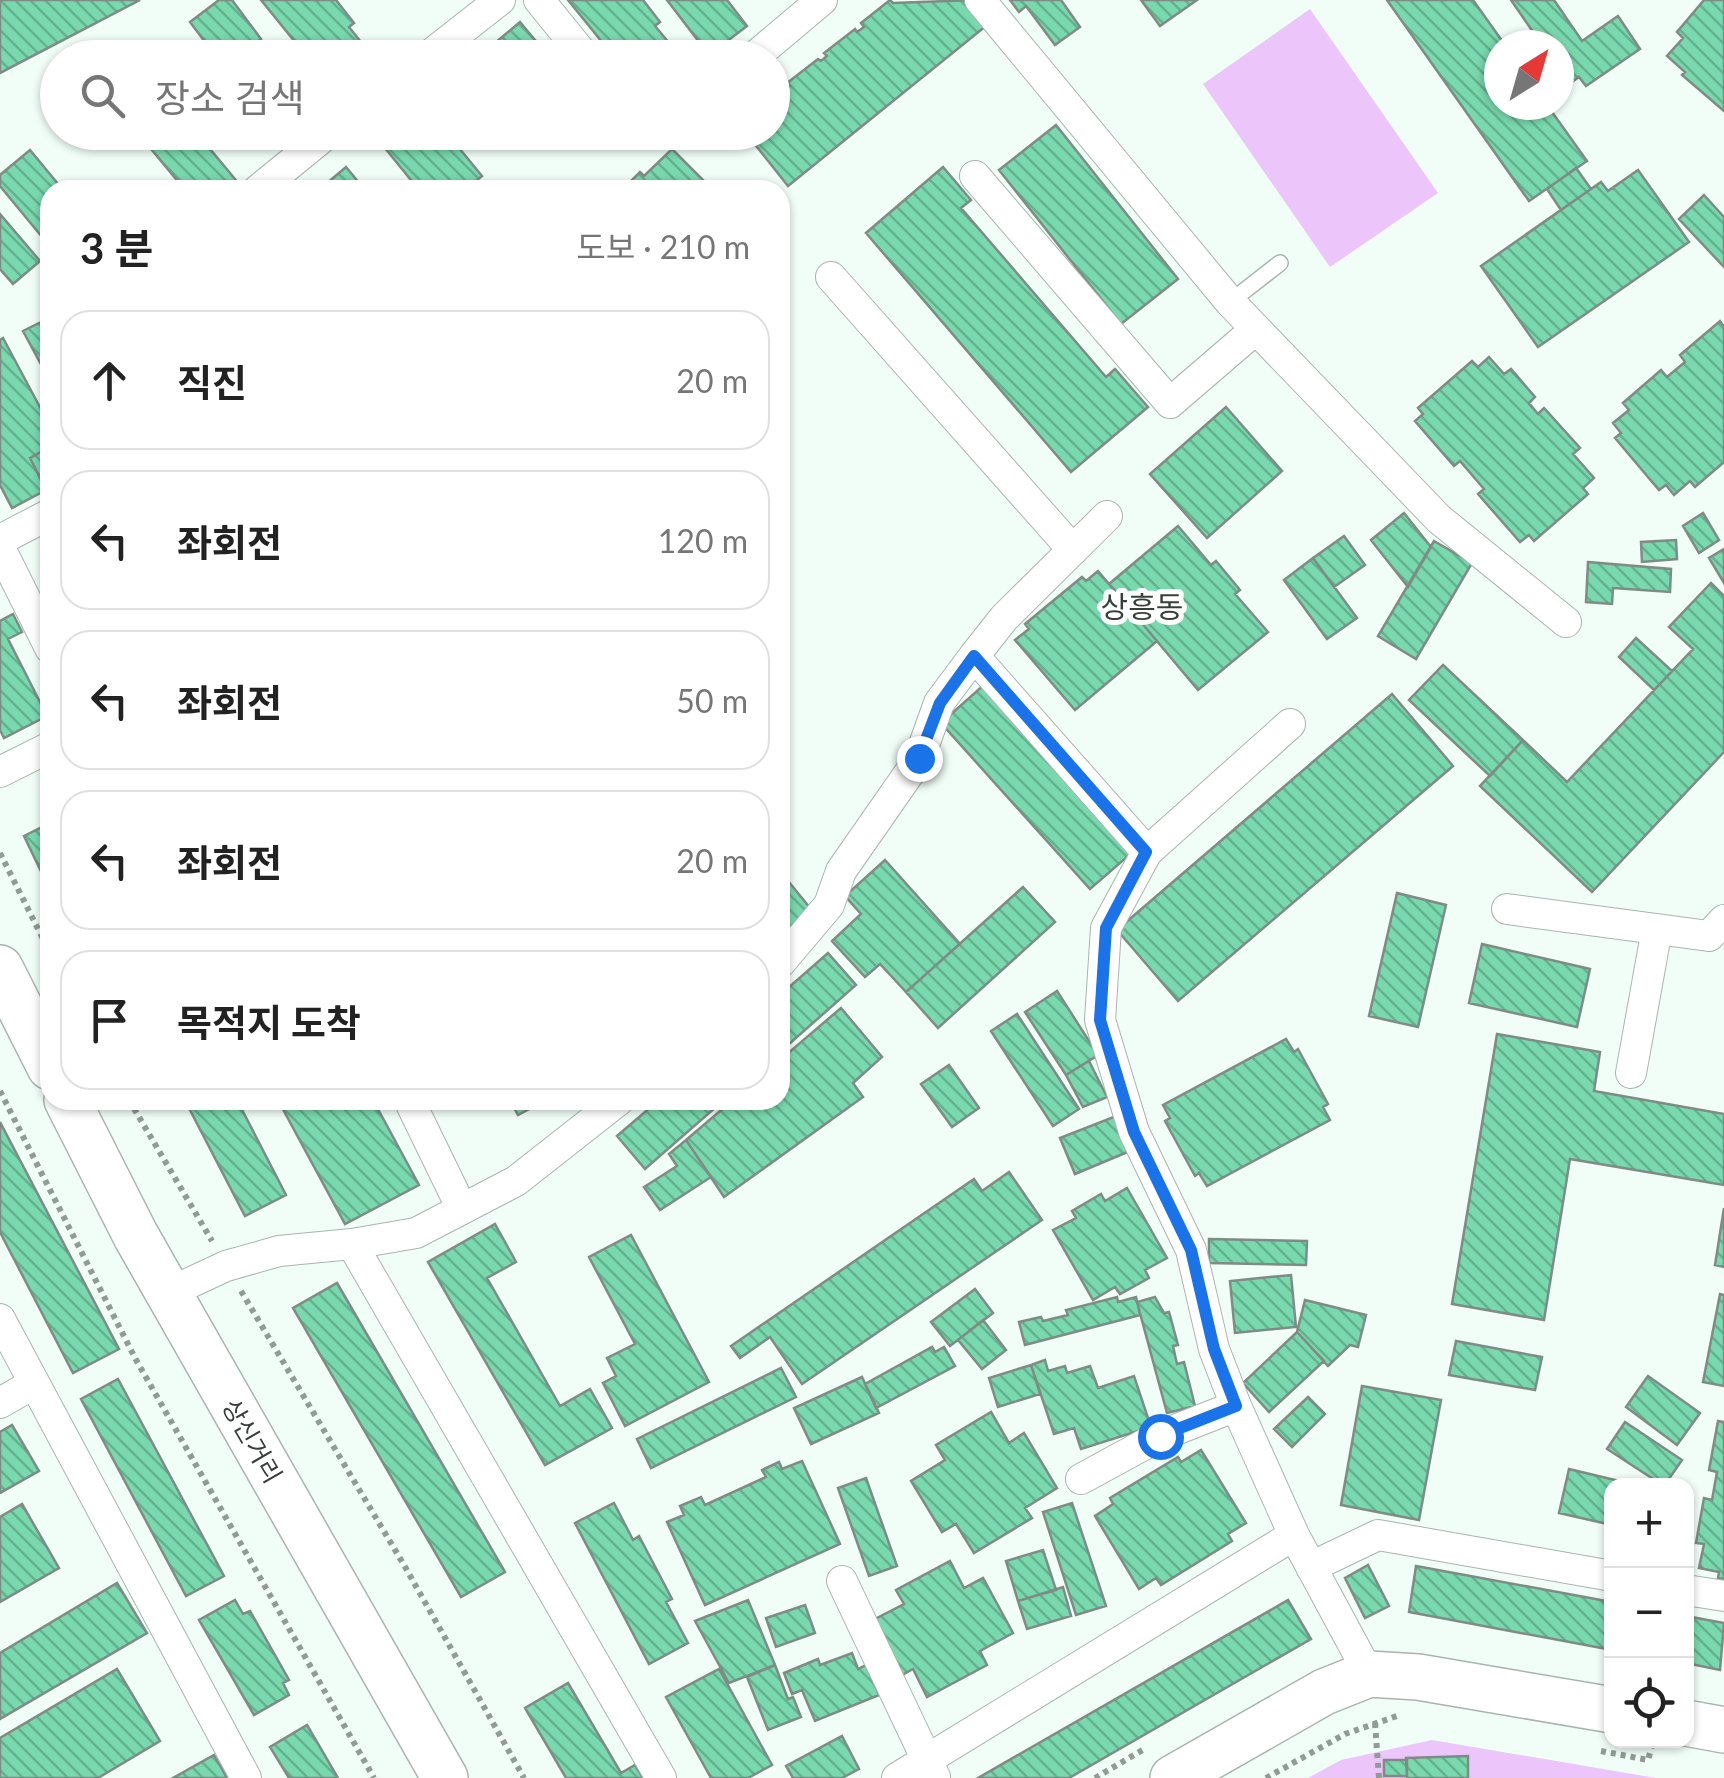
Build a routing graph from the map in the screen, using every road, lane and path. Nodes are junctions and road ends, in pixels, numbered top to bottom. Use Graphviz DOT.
graph roads {
  1 [pos="500,0"];
  2 [pos="539,0"];
  3 [pos="822,0"];
  4 [pos="980,0"];
  5 [pos="449,40"];
  6 [pos="571,40"];
  7 [pos="774,40"];
  8 [pos="307,150"];
  9 [pos="975,176"];
  10 [pos="270,180"];
  11 [pos="1280,263"];
  12 [pos="831,276"];
  13 [pos="1230,302"];
  14 [pos="1256,329"];
  15 [pos="1107,516"];
  16 [pos="40,519"];
  17 [pos="0,540"];
  18 [pos="0,548"];
  19 [pos="1072,550"];
  20 [pos="1566,622"];
  21 [pos="40,628"];
  22 [pos="974,656"];
  23 [pos="1290,724"];
  24 [pos="40,752"];
  25 [pos="0,772"];
  26 [pos="0,852"];
  27 [pos="1146,852"];
  28 [pos="1508,908"];
  29 [pos="1724,920"];
  30 [pos="1658,929"];
  31 [pos="40,933"];
  32 [pos="790,951"];
  33 [pos="0,968"];
  34 [pos="40,1047"];
  35 [pos="1631,1072"];
  36 [pos="0,1091"];
  37 [pos="72,1110"];
  38 [pos="135,1110"];
  39 [pos="414,1110"];
  40 [pos="606,1110"];
  41 [pos="462,1210"];
  42 [pos="352,1244"];
  43 [pos="226,1266"];
  44 [pos="168,1293"];
  45 [pos="0,1320"];
  46 [pos="33,1384"];
  47 [pos="0,1402"];
  48 [pos="1236,1406"];
  49 [pos="1081,1479"];
  50 [pos="1294,1535"];
  51 [pos="1310,1567"];
  52 [pos="1604,1575"];
  53 [pos="842,1581"];
  54 [pos="1694,1591"];
  55 [pos="1724,1596"];
  56 [pos="1368,1674"];
  57 [pos="1413,1716"];
  58 [pos="1375,1723"];
  59 [pos="1694,1724"];
  60 [pos="1602,1729"];
  61 [pos="1724,1730"];
  62 [pos="1630,1748"];
  63 [pos="1651,1748"];
  64 [pos="931,1770"];
  65 [pos="246,1778"];
  66 [pos="374,1778"];
  67 [pos="445,1778"];
  68 [pos="524,1778"];
  69 [pos="661,1778"];
  70 [pos="897,1778"];
  71 [pos="1174,1778"];
  72 [pos="1266,1778"];
  73 [pos="1378,1778"];
  1 -- 5 [label="street"];
  2 -- 6 [label="street"];
  3 -- 7 [label="street"];
  4 -- 13 [label="street"];
  8 -- 10 [label="street"];
  9 -- 14 [label="street"];
  11 -- 13 [label="lane"];
  12 -- 19 [label="street"];
  13 -- 14 [label="street"];
  14 -- 20 [label="street"];
  15 -- 19 [label="street"];
  16 -- 17 [label="street"];
  18 -- 21 [label="street"];
  19 -- 22 [label="street"];
  22 -- 27 [label="street"];
  22 -- 32 [label="street"];
  23 -- 27 [label="street"];
  24 -- 25 [label="street"];
  26 -- 31 [label="path"];
  27 -- 48 [label="street"];
  28 -- 30 [label="street"];
  29 -- 30 [label="street"];
  30 -- 35 [label="street"];
  33 -- 34 [label="main road"];
  36 -- 66 [label="path"];
  37 -- 44 [label="main road, 상신거리"];
  38 -- 43 [label="path"];
  39 -- 41 [label="street"];
  40 -- 41 [label="street"];
  41 -- 42 [label="street"];
  42 -- 43 [label="street"];
  42 -- 69 [label="street"];
  43 -- 44 [label="street"];
  43 -- 68 [label="path"];
  44 -- 67 [label="main road, 상신거리"];
  45 -- 46 [label="street"];
  46 -- 47 [label="street"];
  46 -- 65 [label="street"];
  48 -- 49 [label="street"];
  48 -- 50 [label="street"];
  50 -- 51 [label="street"];
  50 -- 64 [label="street"];
  51 -- 52 [label="street"];
  51 -- 56 [label="street"];
  53 -- 64 [label="street"];
  54 -- 55 [label="street"];
  56 -- 60 [label="main road"];
  56 -- 71 [label="main road"];
  57 -- 58 [label="path"];
  58 -- 72 [label="path"];
  58 -- 73 [label="path"];
  59 -- 61 [label="main road"];
  62 -- 63 [label="path"];
  64 -- 70 [label="street"];
}
